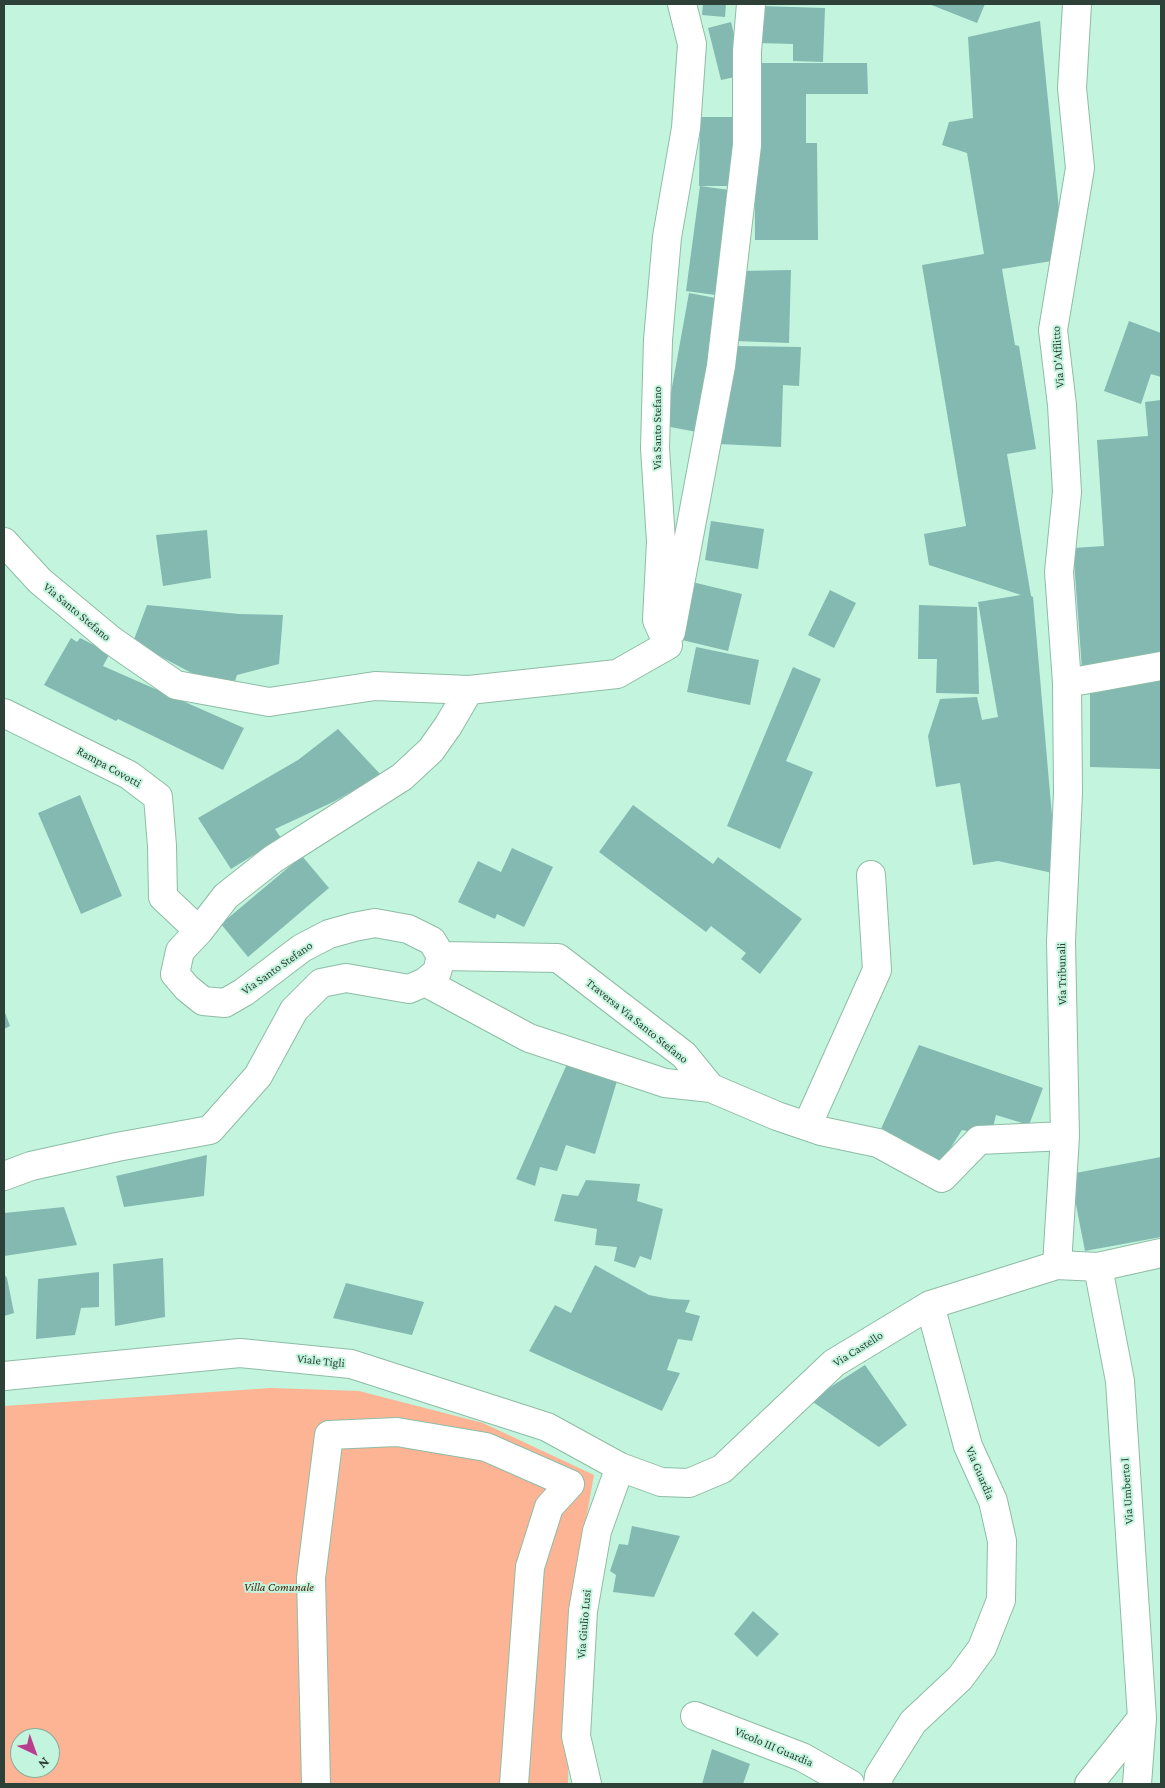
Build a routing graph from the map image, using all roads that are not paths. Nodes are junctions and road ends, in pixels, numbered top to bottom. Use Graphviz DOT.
graph roads {
  1 [pos="682,4"];
  2 [pos="751,4"];
  3 [pos="1077,4"];
  4 [pos="8,546"];
  5 [pos="668,645"];
  6 [pos="1161,666"];
  7 [pos="1067,683"];
  8 [pos="469,690"];
  9 [pos="4,713"];
  10 [pos="871,875"];
  11 [pos="199,931"];
  12 [pos="441,956"];
  13 [pos="425,982"];
  14 [pos="711,1088"];
  15 [pos="807,1126"];
  16 [pos="1065,1136"];
  17 [pos="4,1176"];
  18 [pos="1161,1253"];
  19 [pos="1057,1265"];
  20 [pos="1098,1267"];
  21 [pos="930,1305"];
  22 [pos="4,1376"];
  23 [pos="620,1467"];
  24 [pos="695,1716"];
  25 [pos="1142,1718"];
  26 [pos="576,1736"];
  27 [pos="316,1784"];
  28 [pos="514,1784"];
  29 [pos="575,1784"];
  30 [pos="587,1784"];
  31 [pos="850,1784"];
  32 [pos="878,1784"];
  33 [pos="1089,1784"];
  34 [pos="1137,1784"];
  1 -- 5 [label="street, Via Santo Stefano"];
  2 -- 5 [label="street"];
  3 -- 7 [label="street, Via D'Afflitto"];
  4 -- 8 [label="street, Via Santo Stefano"];
  5 -- 8 [label="street, Via Santo Stefano"];
  6 -- 7 [label="street"];
  7 -- 16 [label="street, Via Tribunali"];
  8 -- 11 [label="street, Via Santo Stefano"];
  9 -- 11 [label="street, Rampa Covotti"];
  10 -- 15 [label="street"];
  11 -- 12 [label="street, Via Santo Stefano"];
  12 -- 13 [label="street"];
  12 -- 14 [label="street, Traversa Via Santo Stefano"];
  13 -- 14 [label="street"];
  13 -- 17 [label="street"];
  14 -- 15 [label="street, Traversa Via Santo Stefano"];
  15 -- 16 [label="street, Traversa Via Santo Stefano"];
  16 -- 19 [label="street, Via Tribunali"];
  18 -- 20 [label="street, Via Castello"];
  19 -- 20 [label="street, Via Castello"];
  19 -- 21 [label="street, Via Castello"];
  20 -- 25 [label="street, Via Umberto I"];
  21 -- 23 [label="street, Via Castello"];
  21 -- 32 [label="street, Via Guardia"];
  22 -- 23 [label="street, Viale Tigli"];
  23 -- 26 [label="street, Via Giulio Lusi"];
  24 -- 31 [label="street, Vicolo III Guardia"];
  25 -- 33 [label="street"];
  25 -- 34 [label="street, Via Umberto I"];
  26 -- 29 [label="street"];
  26 -- 30 [label="street, Via Giulio Lusi"];
  27 -- 28 [label="street"];
}
